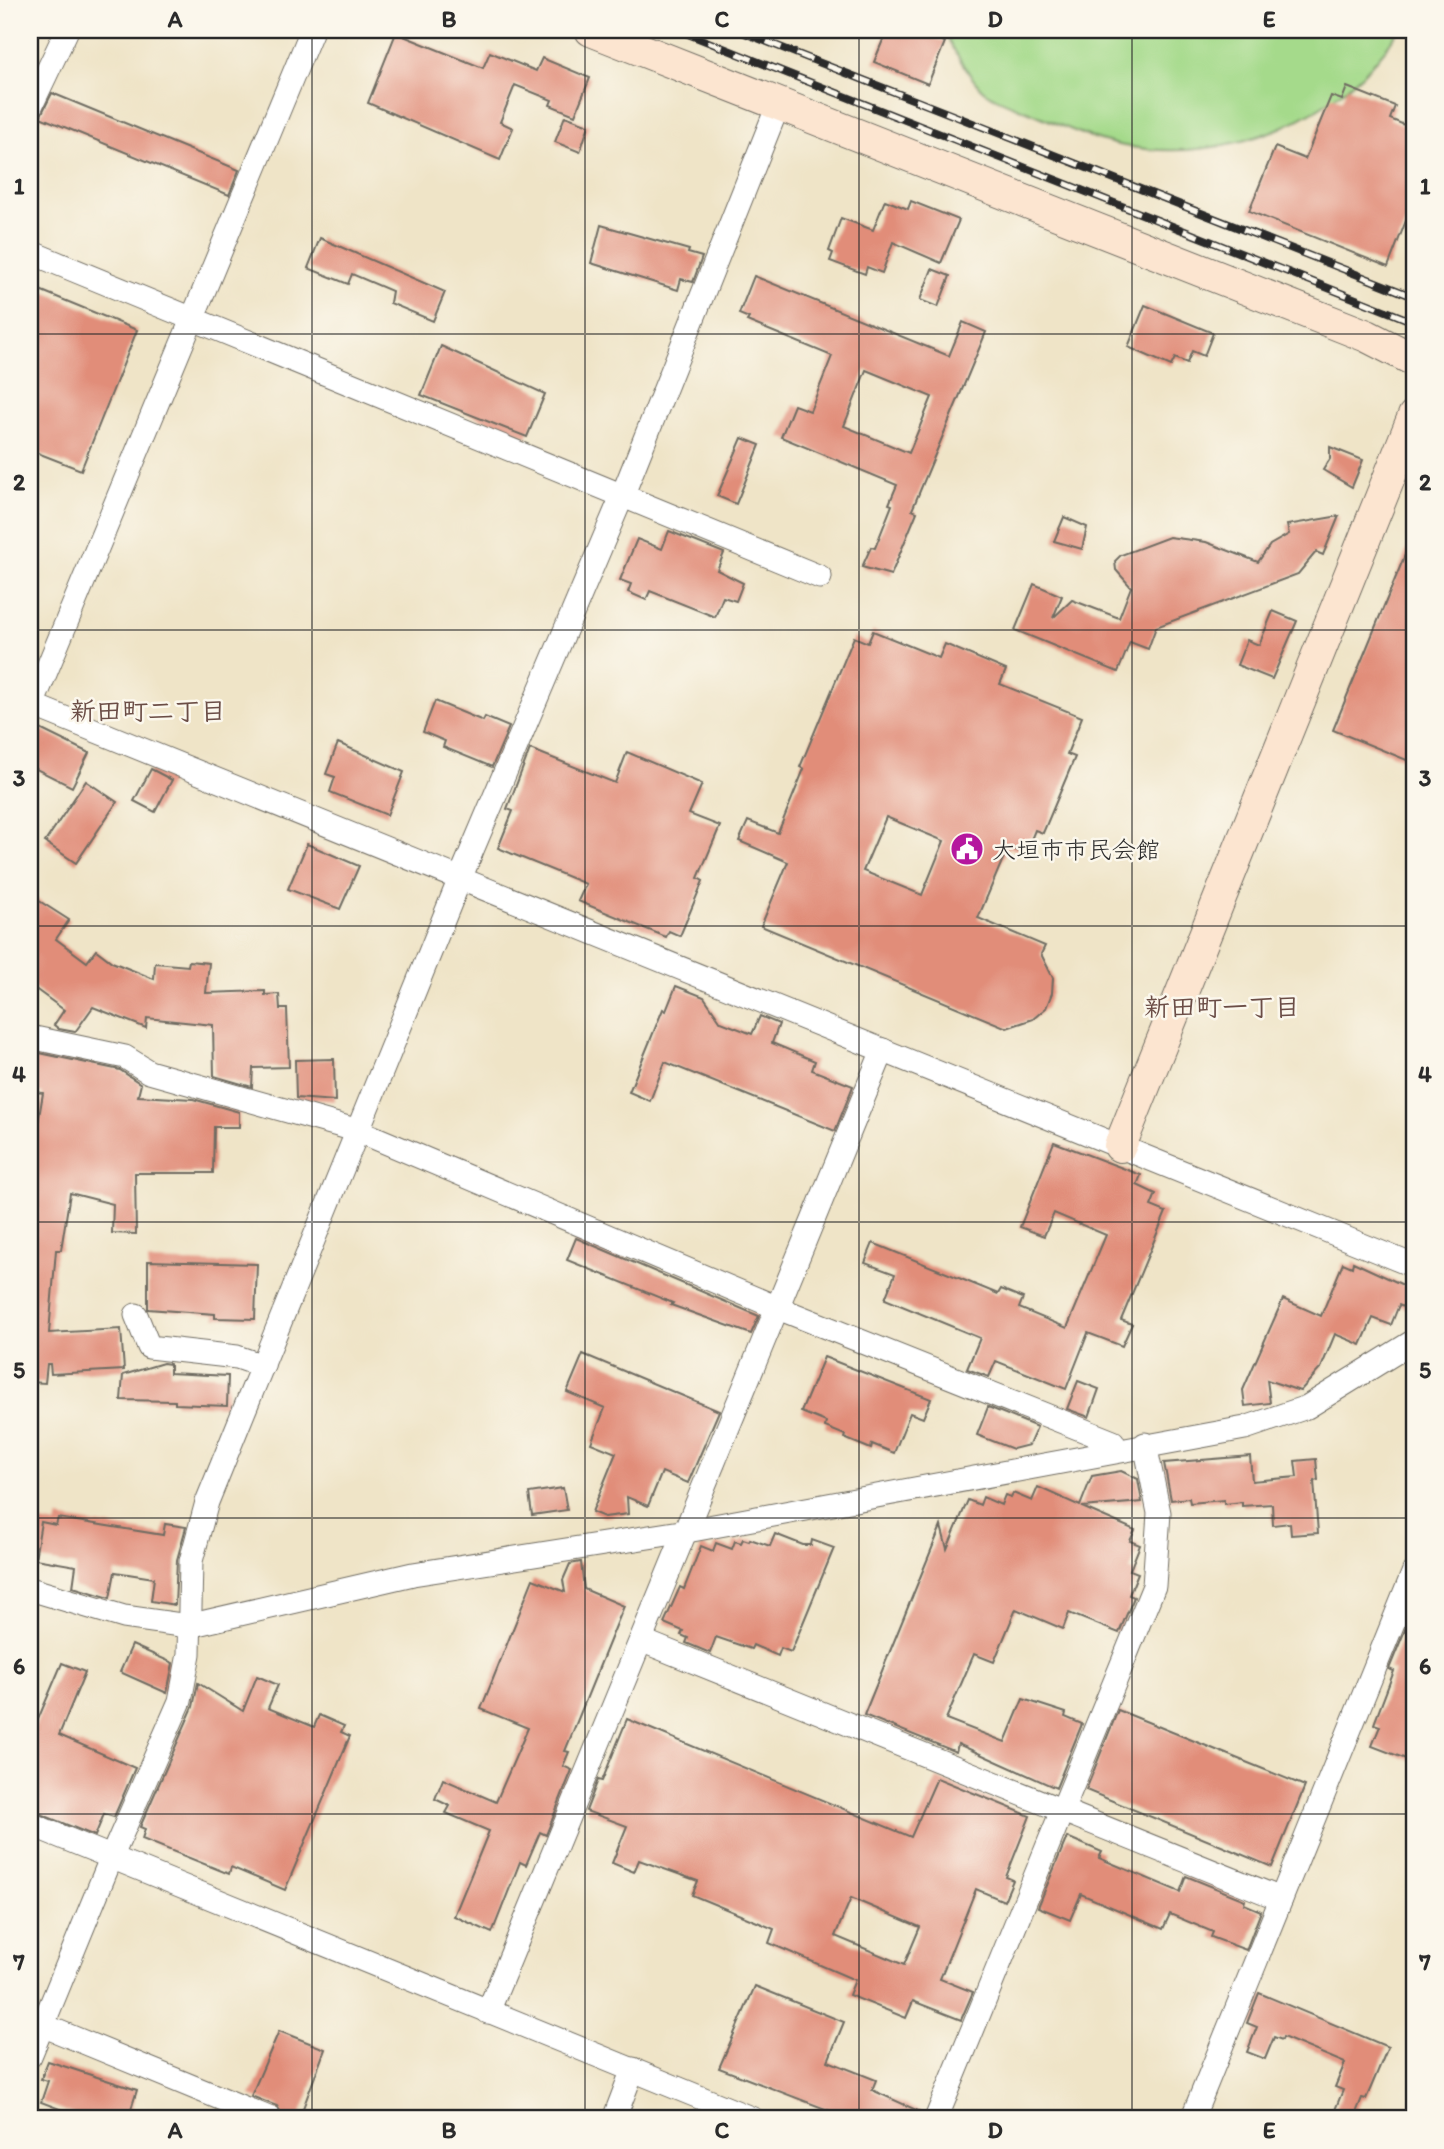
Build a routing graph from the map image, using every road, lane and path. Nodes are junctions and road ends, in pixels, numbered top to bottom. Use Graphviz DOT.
graph roads {
  1 [pos="67,30"];
  2 [pos="312,30"];
  3 [pos="591,30"];
  4 [pos="779,103"];
  5 [pos="30,108"];
  6 [pos="30,252"];
  7 [pos="192,318"];
  8 [pos="1414,360"];
  9 [pos="1414,416"];
  10 [pos="623,494"];
  11 [pos="820,577"];
  12 [pos="31,707"];
  13 [pos="458,881"];
  14 [pos="30,1037"];
  15 [pos="883,1050"];
  16 [pos="359,1131"];
  17 [pos="1120,1146"];
  18 [pos="1414,1266"];
  19 [pos="778,1308"];
  20 [pos="136,1315"];
  21 [pos="1414,1341"];
  22 [pos="263,1366"];
  23 [pos="1145,1444"];
  24 [pos="1116,1450"];
  25 [pos="687,1531"];
  26 [pos="1414,1571"];
  27 [pos="30,1589"];
  28 [pos="188,1626"];
  29 [pos="643,1642"];
  30 [pos="1064,1812"];
  31 [pos="30,1824"];
  32 [pos="111,1856"];
  33 [pos="1280,1899"];
  34 [pos="488,2012"];
  35 [pos="36,2022"];
  36 [pos="30,2056"];
  37 [pos="633,2070"];
  38 [pos="271,2119"];
  39 [pos="614,2119"];
  40 [pos="753,2119"];
  41 [pos="936,2119"];
  42 [pos="1192,2119"];
  1 -- 5 [label="street"];
  2 -- 7 [label="street"];
  3 -- 4 [label="street"];
  4 -- 8 [label="street"];
  4 -- 10 [label="street"];
  6 -- 7 [label="street"];
  7 -- 10 [label="street"];
  7 -- 12 [label="street"];
  9 -- 17 [label="street"];
  10 -- 11 [label="street"];
  10 -- 13 [label="street"];
  12 -- 13 [label="street"];
  13 -- 15 [label="street"];
  13 -- 16 [label="street"];
  14 -- 16 [label="street"];
  15 -- 17 [label="street"];
  15 -- 19 [label="street"];
  16 -- 19 [label="street"];
  16 -- 22 [label="street"];
  17 -- 18 [label="street"];
  19 -- 24 [label="street"];
  19 -- 25 [label="street"];
  20 -- 22 [label="street"];
  21 -- 23 [label="street"];
  22 -- 28 [label="street"];
  23 -- 24 [label="street"];
  23 -- 30 [label="street"];
  24 -- 25 [label="street"];
  25 -- 28 [label="street"];
  25 -- 29 [label="street"];
  26 -- 33 [label="street"];
  27 -- 28 [label="street"];
  28 -- 32 [label="street"];
  29 -- 30 [label="street"];
  29 -- 34 [label="street"];
  30 -- 33 [label="street"];
  30 -- 41 [label="street"];
  31 -- 32 [label="street"];
  32 -- 34 [label="street"];
  32 -- 35 [label="street"];
  33 -- 42 [label="street"];
  34 -- 37 [label="street"];
  35 -- 36 [label="street"];
  35 -- 38 [label="street"];
  37 -- 39 [label="street"];
  37 -- 40 [label="street"];
}
